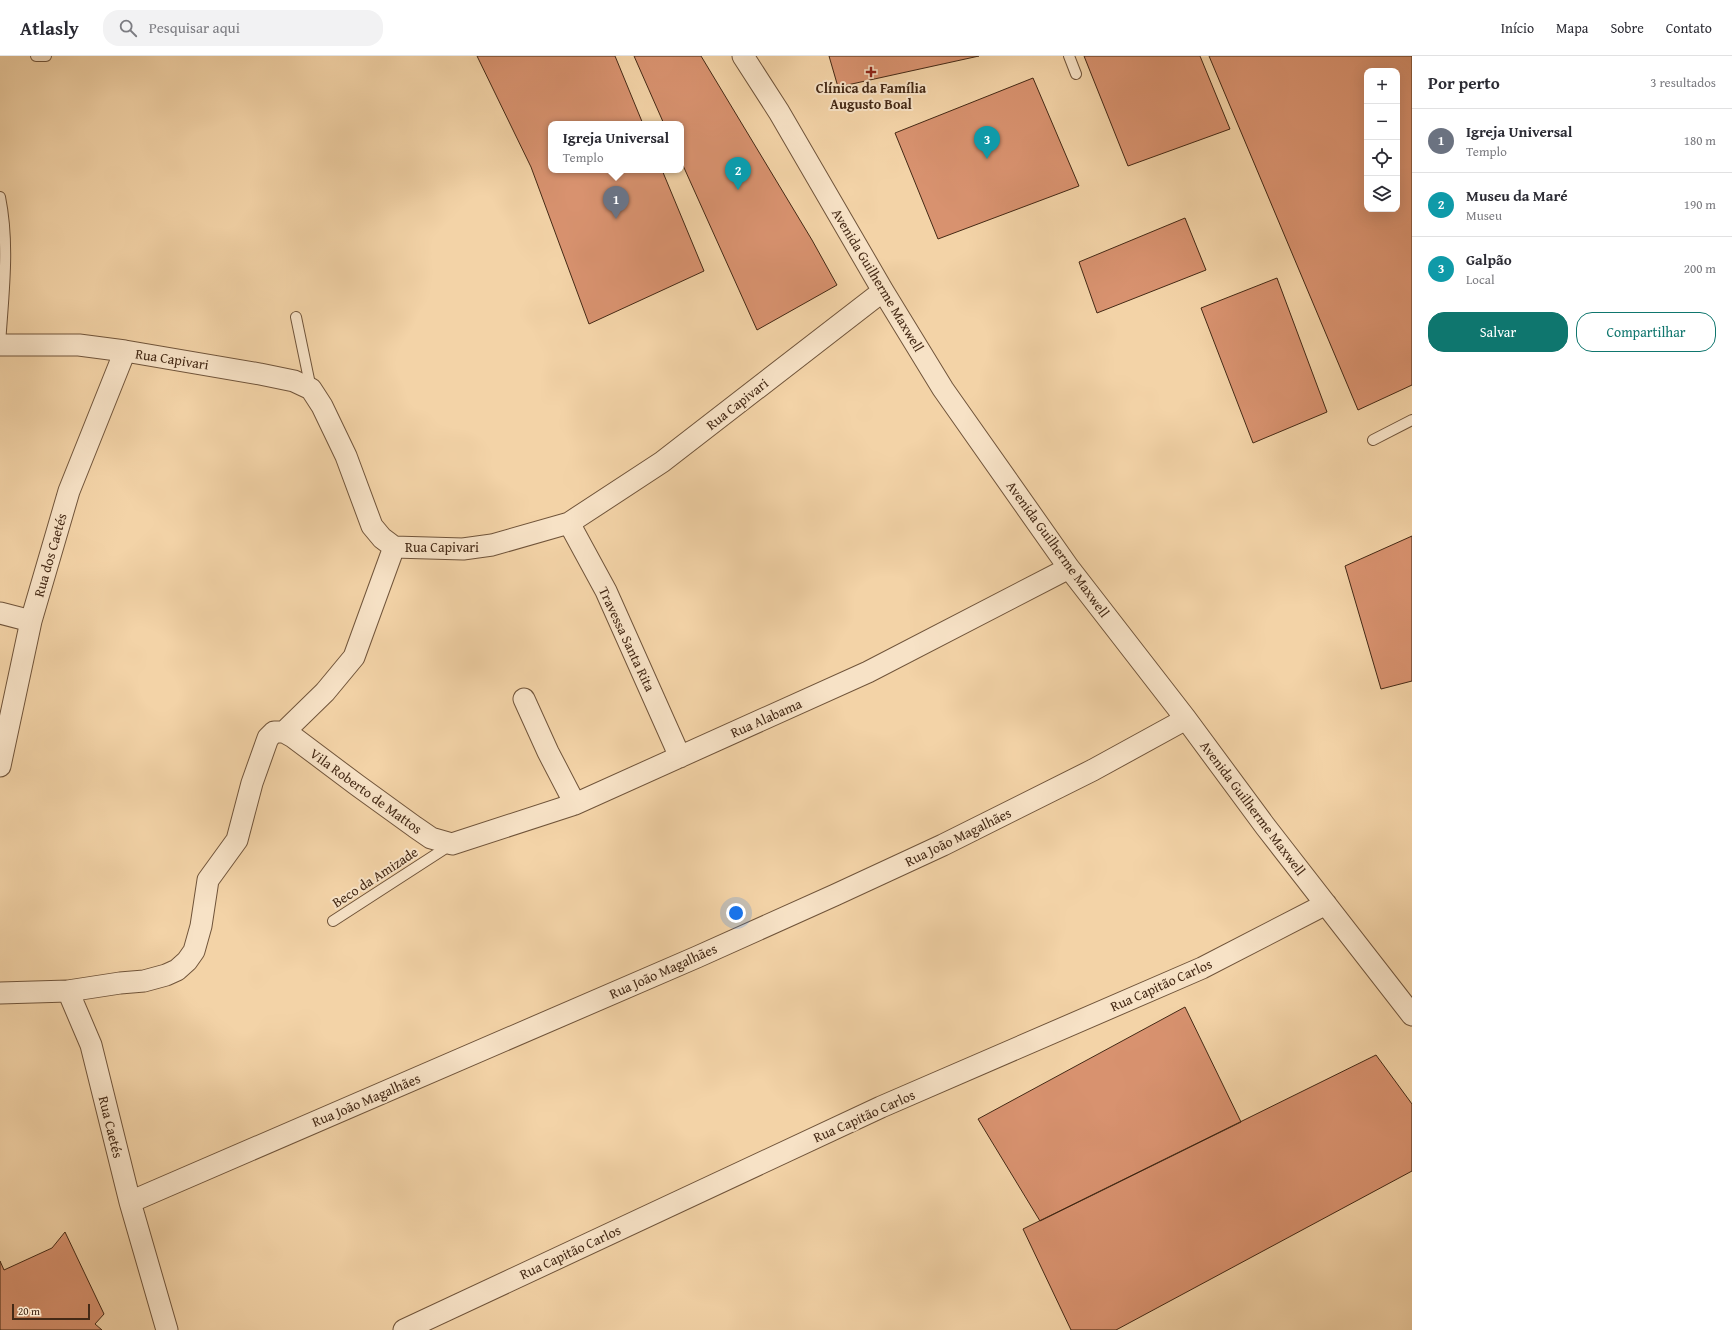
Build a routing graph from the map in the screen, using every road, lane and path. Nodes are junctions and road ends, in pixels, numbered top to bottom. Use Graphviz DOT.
graph roads {
  1 [pos="27,56"];
  2 [pos="36,56"];
  3 [pos="46,56"];
  4 [pos="743,56"];
  5 [pos="1069,56"];
  6 [pos="1076,74"];
  7 [pos="0,198"];
  8 [pos="883,291"];
  9 [pos="296,318"];
  10 [pos="0,345"];
  11 [pos="126,351"];
  12 [pos="311,389"];
  13 [pos="1412,420"];
  14 [pos="1373,440"];
  15 [pos="569,523"];
  16 [pos="394,547"];
  17 [pos="1069,568"];
  18 [pos="0,613"];
  19 [pos="31,621"];
  20 [pos="524,699"];
  21 [pos="1186,719"];
  22 [pos="284,732"];
  23 [pos="680,757"];
  24 [pos="0,766"];
  25 [pos="575,804"];
  26 [pos="452,844"];
  27 [pos="1326,904"];
  28 [pos="333,921"];
  29 [pos="68,991"];
  30 [pos="0,993"];
  31 [pos="1412,1015"];
  32 [pos="130,1202"];
  33 [pos="167,1330"];
  34 [pos="404,1330"];
  1 -- 2 [label="lane"];
  2 -- 3 [label="lane"];
  4 -- 8 [label="street, Avenida Guilherme Maxwell"];
  5 -- 6 [label="lane"];
  7 -- 10 [label="lane"];
  8 -- 15 [label="street, Rua Capivari"];
  8 -- 17 [label="street, Avenida Guilherme Maxwell"];
  9 -- 12 [label="lane"];
  10 -- 11 [label="street, Rua Capivari"];
  11 -- 12 [label="street, Rua Capivari"];
  11 -- 19 [label="street, Rua dos Caetés"];
  12 -- 16 [label="street, Rua Capivari"];
  13 -- 14 [label="lane"];
  15 -- 16 [label="street, Rua Capivari"];
  15 -- 23 [label="street, Travessa Santa Rita"];
  16 -- 22 [label="street"];
  17 -- 21 [label="street, Avenida Guilherme Maxwell"];
  17 -- 23 [label="street, Rua Alabama"];
  18 -- 19 [label="street"];
  19 -- 24 [label="street, Rua dos Caetés"];
  20 -- 25 [label="street"];
  21 -- 27 [label="street, Avenida Guilherme Maxwell"];
  21 -- 32 [label="street, Rua João Magalhães"];
  22 -- 26 [label="street, Vila Roberto de Mattos"];
  22 -- 29 [label="street"];
  23 -- 25 [label="street, Rua Alabama"];
  25 -- 26 [label="street, Rua Alabama"];
  26 -- 28 [label="lane, Beco da Amizade"];
  27 -- 31 [label="street, Avenida Guilherme Maxwell"];
  27 -- 34 [label="street, Rua Capitão Carlos"];
  29 -- 30 [label="street"];
  29 -- 32 [label="street, Rua Caetés"];
  32 -- 33 [label="street, Rua Caetés"];
}
